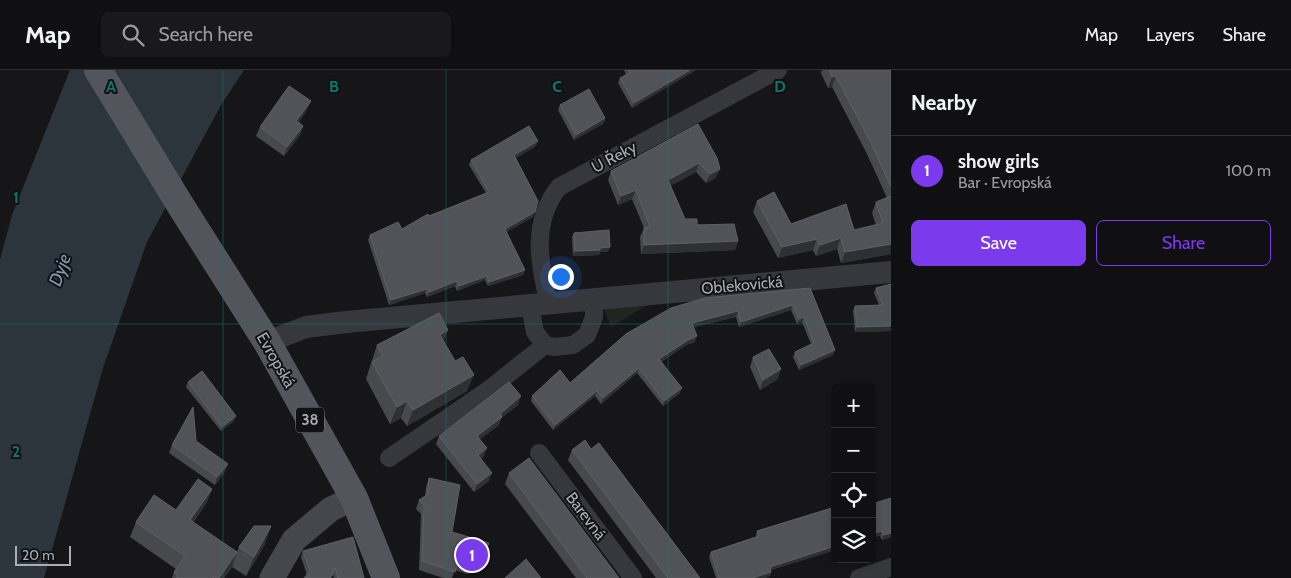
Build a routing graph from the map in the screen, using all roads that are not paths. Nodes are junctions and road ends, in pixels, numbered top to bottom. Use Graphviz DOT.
graph roads {
  1 [pos="98,70"];
  2 [pos="778,70"];
  3 [pos="891,272"];
  4 [pos="594,299"];
  5 [pos="539,305"];
  6 [pos="267,342"];
  7 [pos="545,345"];
  8 [pos="539,453"];
  9 [pos="389,458"];
  10 [pos="354,498"];
  11 [pos="891,568"];
  12 [pos="272,578"];
  13 [pos="386,578"];
  14 [pos="633,578"];
  15 [pos="859,578"];
  1 -- 6 [label="main road, Evropská / 38"];
  2 -- 5 [label="street, U Řeky"];
  3 -- 4 [label="street, Oblekovická"];
  4 -- 5 [label="street, Oblekovická"];
  4 -- 7 [label="street"];
  5 -- 6 [label="street, Oblekovická"];
  5 -- 7 [label="street"];
  6 -- 10 [label="main road, Evropská / 38"];
  7 -- 9 [label="street"];
  8 -- 14 [label="street, Barevná"];
  10 -- 12 [label="main road"];
  10 -- 13 [label="main road, Evropská / 38"];
  11 -- 15 [label="street"];
}
